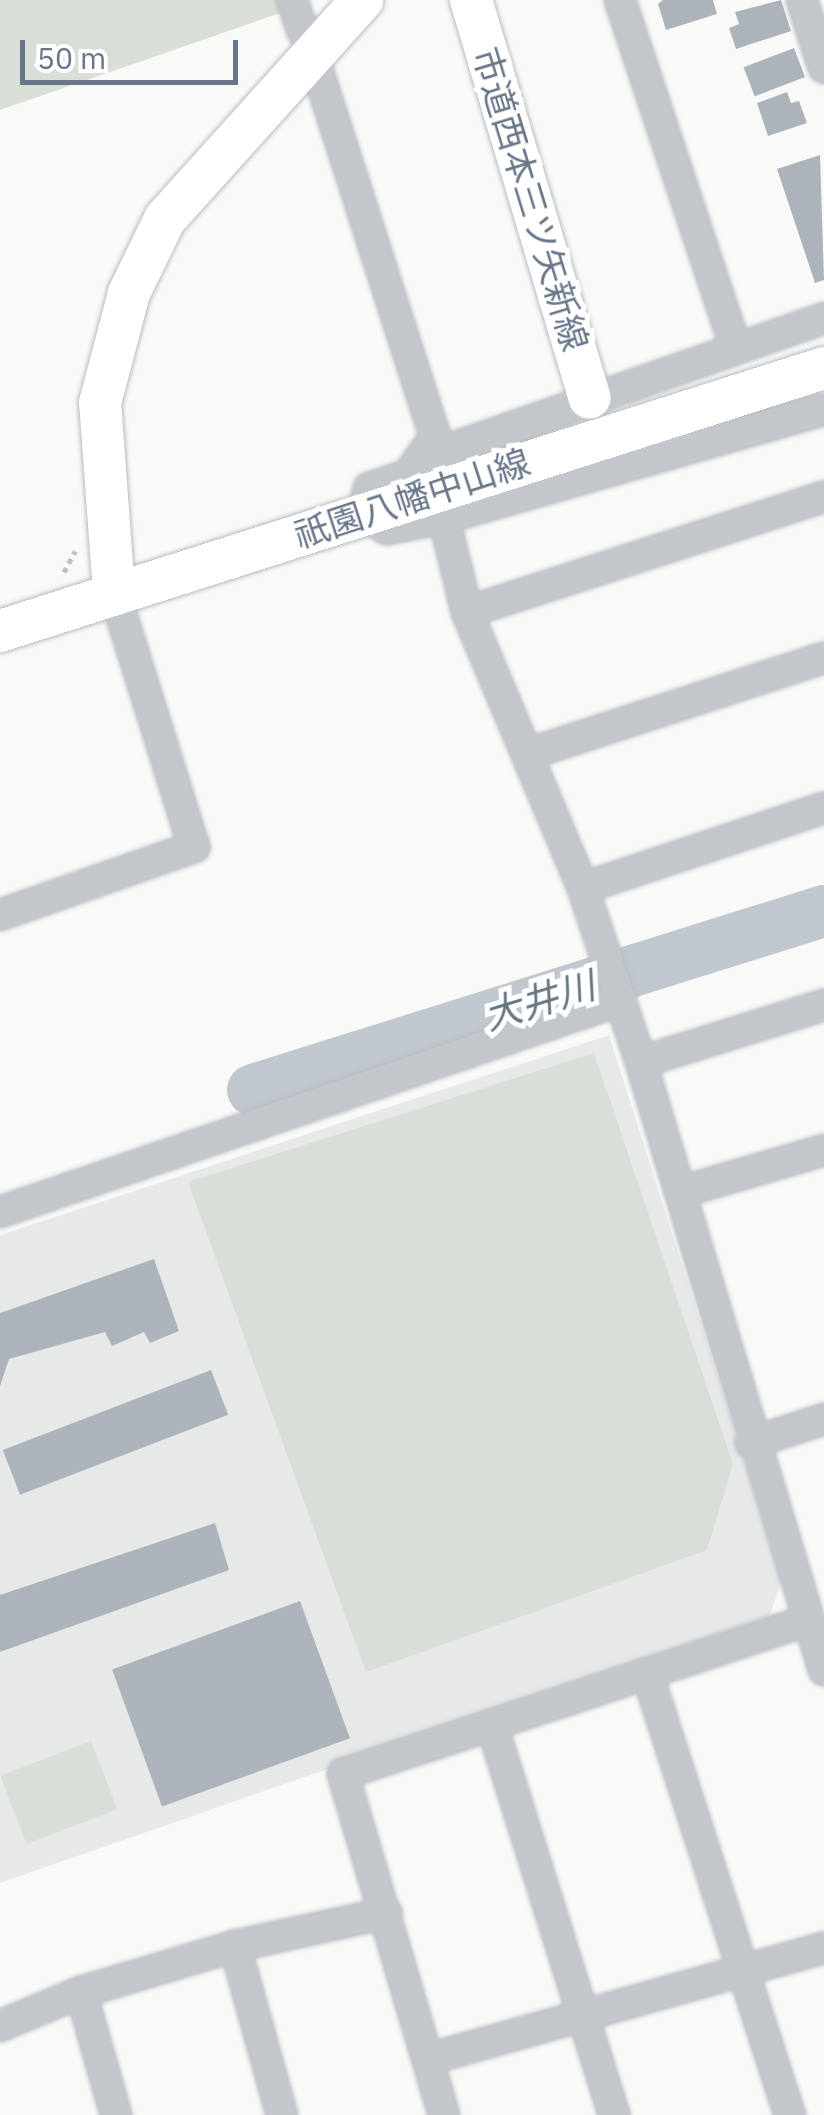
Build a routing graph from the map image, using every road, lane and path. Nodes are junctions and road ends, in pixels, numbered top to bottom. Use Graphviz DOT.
graph roads {
  1 [pos="292,0"];
  2 [pos="362,0"];
  3 [pos="472,0"];
  4 [pos="620,0"];
  5 [pos="802,0"];
  6 [pos="308,44"];
  7 [pos="824,68"];
  8 [pos="824,318"];
  9 [pos="735,346"];
  10 [pos="824,368"];
  11 [pos="590,398"];
  12 [pos="824,410"];
  13 [pos="408,474"];
  14 [pos="824,498"];
  15 [pos="363,515"];
  16 [pos="444,518"];
  17 [pos="114,592"];
  18 [pos="467,612"];
  19 [pos="0,631"];
  20 [pos="824,658"];
  21 [pos="528,754"];
  22 [pos="824,808"];
  23 [pos="583,888"];
  24 [pos="0,915"];
  25 [pos="616,984"];
  26 [pos="824,1005"];
  27 [pos="642,1062"];
  28 [pos="824,1151"];
  29 [pos="684,1191"];
  30 [pos="0,1212"];
  31 [pos="824,1419"];
  32 [pos="751,1442"];
  33 [pos="808,1620"];
  34 [pos="824,1670"];
  35 [pos="647,1673"];
  36 [pos="492,1724"];
  37 [pos="386,1913"];
  38 [pos="235,1946"];
  39 [pos="824,1948"];
  40 [pos="744,1970"];
  41 [pos="81,1992"];
  42 [pos="583,2015"];
  43 [pos="0,2026"];
  44 [pos="432,2058"];
  45 [pos="116,2115"];
  46 [pos="282,2115"];
  47 [pos="444,2115"];
  48 [pos="614,2115"];
  49 [pos="790,2115"];
  1 -- 6 [label="street"];
  2 -- 6 [label="street"];
  3 -- 11 [label="street, 市道西本三ツ矢新線"];
  4 -- 9 [label="street"];
  5 -- 7 [label="street"];
  6 -- 13 [label="street"];
  6 -- 17 [label="street"];
  8 -- 9 [label="street"];
  9 -- 11 [label="street"];
  10 -- 15 [label="street, 祇園八幡中山線"];
  11 -- 13 [label="street"];
  12 -- 16 [label="street"];
  13 -- 15 [label="street"];
  14 -- 18 [label="street"];
  15 -- 16 [label="street"];
  15 -- 17 [label="street, 祇園八幡中山線"];
  16 -- 18 [label="street"];
  17 -- 19 [label="street, 祇園八幡中山線"];
  17 -- 24 [label="street"];
  18 -- 21 [label="street"];
  20 -- 21 [label="street"];
  21 -- 23 [label="street"];
  22 -- 23 [label="street"];
  23 -- 25 [label="street"];
  25 -- 27 [label="street"];
  25 -- 30 [label="street"];
  26 -- 27 [label="street"];
  27 -- 29 [label="street"];
  28 -- 29 [label="street"];
  29 -- 32 [label="street"];
  31 -- 32 [label="street"];
  32 -- 33 [label="street"];
  33 -- 34 [label="street"];
  33 -- 35 [label="street"];
  35 -- 36 [label="street"];
  35 -- 40 [label="street"];
  36 -- 37 [label="street"];
  36 -- 42 [label="street"];
  37 -- 38 [label="street"];
  37 -- 44 [label="street"];
  38 -- 41 [label="street"];
  38 -- 46 [label="street"];
  39 -- 40 [label="street"];
  40 -- 42 [label="street"];
  40 -- 49 [label="street"];
  41 -- 43 [label="street"];
  41 -- 45 [label="street"];
  42 -- 44 [label="street"];
  42 -- 48 [label="street"];
  44 -- 47 [label="street"];
}
